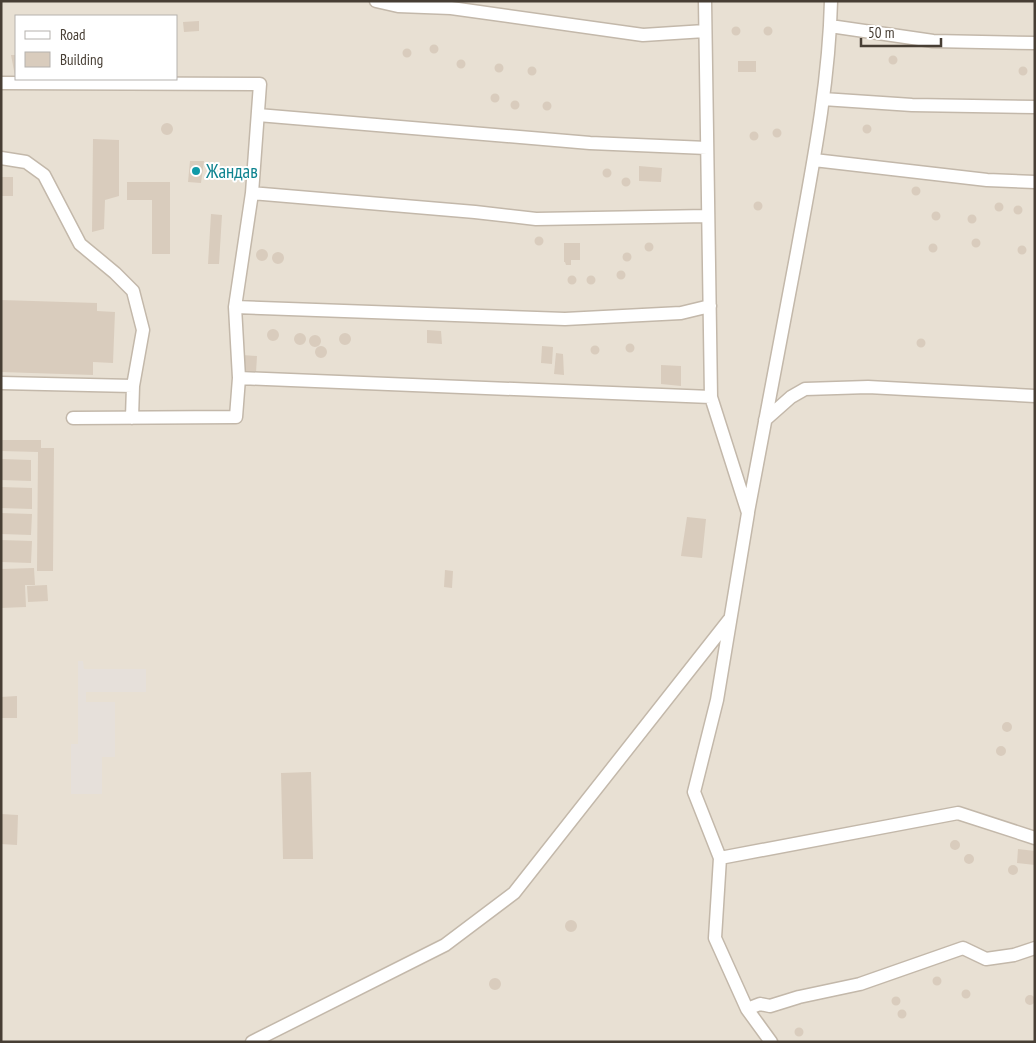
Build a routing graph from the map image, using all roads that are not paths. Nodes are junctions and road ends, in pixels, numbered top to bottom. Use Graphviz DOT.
graph roads {
  1 [pos="376,1"];
  2 [pos="705,1"];
  3 [pos="831,1"];
  4 [pos="830,26"];
  5 [pos="705,31"];
  6 [pos="1035,43"];
  7 [pos="1,83"];
  8 [pos="823,99"];
  9 [pos="1035,107"];
  10 [pos="258,115"];
  11 [pos="707,148"];
  12 [pos="1,158"];
  13 [pos="814,160"];
  14 [pos="1035,182"];
  15 [pos="252,193"];
  16 [pos="708,216"];
  17 [pos="710,306"];
  18 [pos="235,307"];
  19 [pos="239,378"];
  20 [pos="1,383"];
  21 [pos="133,386"];
  22 [pos="1035,396"];
  23 [pos="711,397"];
  24 [pos="73,418"];
  25 [pos="132,418"];
  26 [pos="765,420"];
  27 [pos="748,513"];
  28 [pos="730,619"];
  29 [pos="1035,838"];
  30 [pos="720,858"];
  31 [pos="1035,948"];
  32 [pos="747,1009"];
  33 [pos="252,1042"];
  34 [pos="771,1042"];
  1 -- 5 [label="street"];
  2 -- 5 [label="street"];
  3 -- 4 [label="street"];
  4 -- 6 [label="street"];
  4 -- 8 [label="street"];
  5 -- 11 [label="street"];
  7 -- 10 [label="street"];
  8 -- 9 [label="street"];
  8 -- 13 [label="street"];
  10 -- 11 [label="street"];
  10 -- 15 [label="street"];
  11 -- 16 [label="street"];
  12 -- 21 [label="street"];
  13 -- 14 [label="street"];
  13 -- 26 [label="street"];
  15 -- 16 [label="street"];
  15 -- 18 [label="street"];
  16 -- 17 [label="street"];
  17 -- 18 [label="street"];
  17 -- 23 [label="street"];
  18 -- 19 [label="street"];
  19 -- 23 [label="street"];
  19 -- 25 [label="street"];
  20 -- 21 [label="street"];
  21 -- 25 [label="street"];
  22 -- 26 [label="street"];
  23 -- 27 [label="street"];
  24 -- 25 [label="street"];
  26 -- 27 [label="street"];
  27 -- 28 [label="street"];
  28 -- 30 [label="street"];
  28 -- 33 [label="street"];
  29 -- 30 [label="street"];
  30 -- 32 [label="street"];
  31 -- 32 [label="street"];
  32 -- 34 [label="street"];
}
